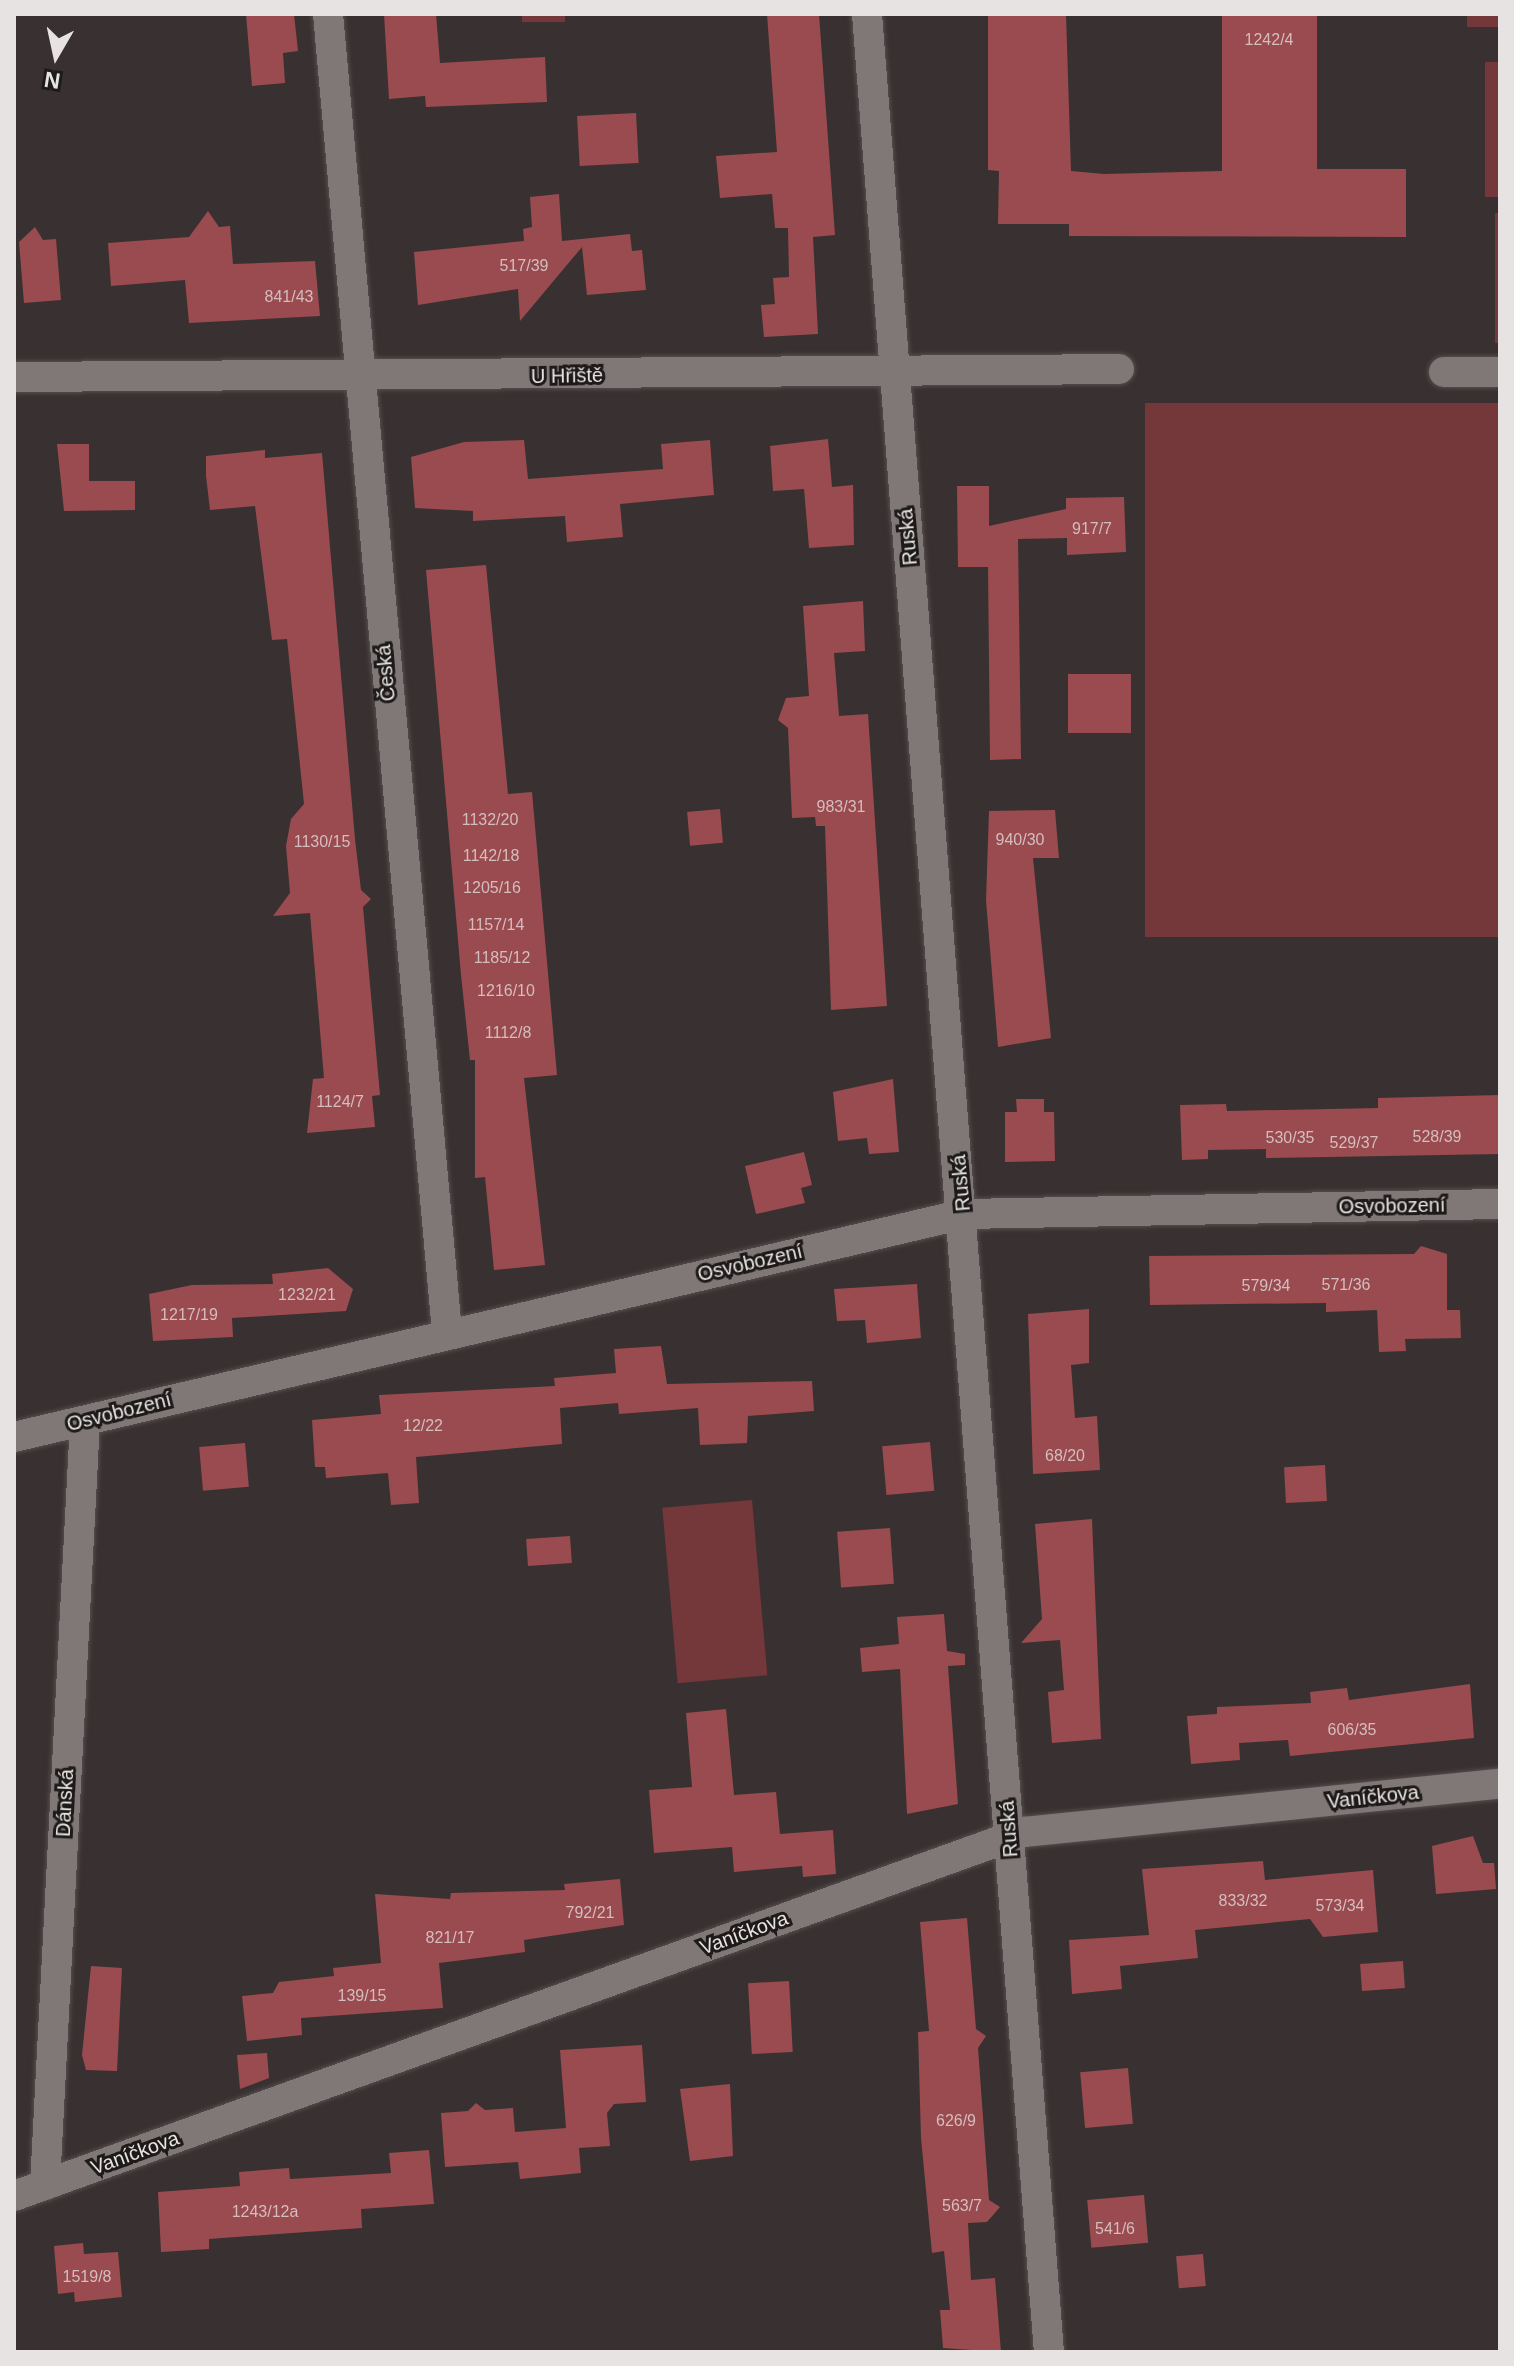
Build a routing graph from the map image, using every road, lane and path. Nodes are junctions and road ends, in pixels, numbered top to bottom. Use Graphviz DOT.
graph roads {
  1 [pos="328,14"];
  2 [pos="867,14"];
  3 [pos="1119,369"];
  4 [pos="895,372"];
  5 [pos="1444,372"];
  6 [pos="1500,372"];
  7 [pos="14,377"];
  8 [pos="358,378"];
  9 [pos="1500,1204"];
  10 [pos="964,1214"];
  11 [pos="447,1332"];
  12 [pos="85,1421"];
  13 [pos="14,1437"];
  14 [pos="1500,1784"];
  15 [pos="1009,1836"];
  16 [pos="45,2185"];
  17 [pos="14,2196"];
  18 [pos="1049,2352"];
  1 -- 8 [label="street, Česká"];
  2 -- 4 [label="street, Ruská"];
  3 -- 4 [label="street, U Hřiště"];
  4 -- 8 [label="street, U Hřiště"];
  4 -- 10 [label="street, Ruská"];
  5 -- 6 [label="street"];
  7 -- 8 [label="street, U Hřiště"];
  8 -- 11 [label="street, Česká"];
  9 -- 10 [label="street, Osvobození"];
  10 -- 11 [label="street, Osvobození"];
  10 -- 15 [label="street, Ruská"];
  11 -- 12 [label="street, Osvobození"];
  12 -- 13 [label="street, Osvobození"];
  12 -- 16 [label="street, Dánská"];
  14 -- 15 [label="street, Vaníčkova"];
  15 -- 16 [label="street, Vaníčkova"];
  15 -- 18 [label="street, Ruská"];
  16 -- 17 [label="street, Vaníčkova"];
}
